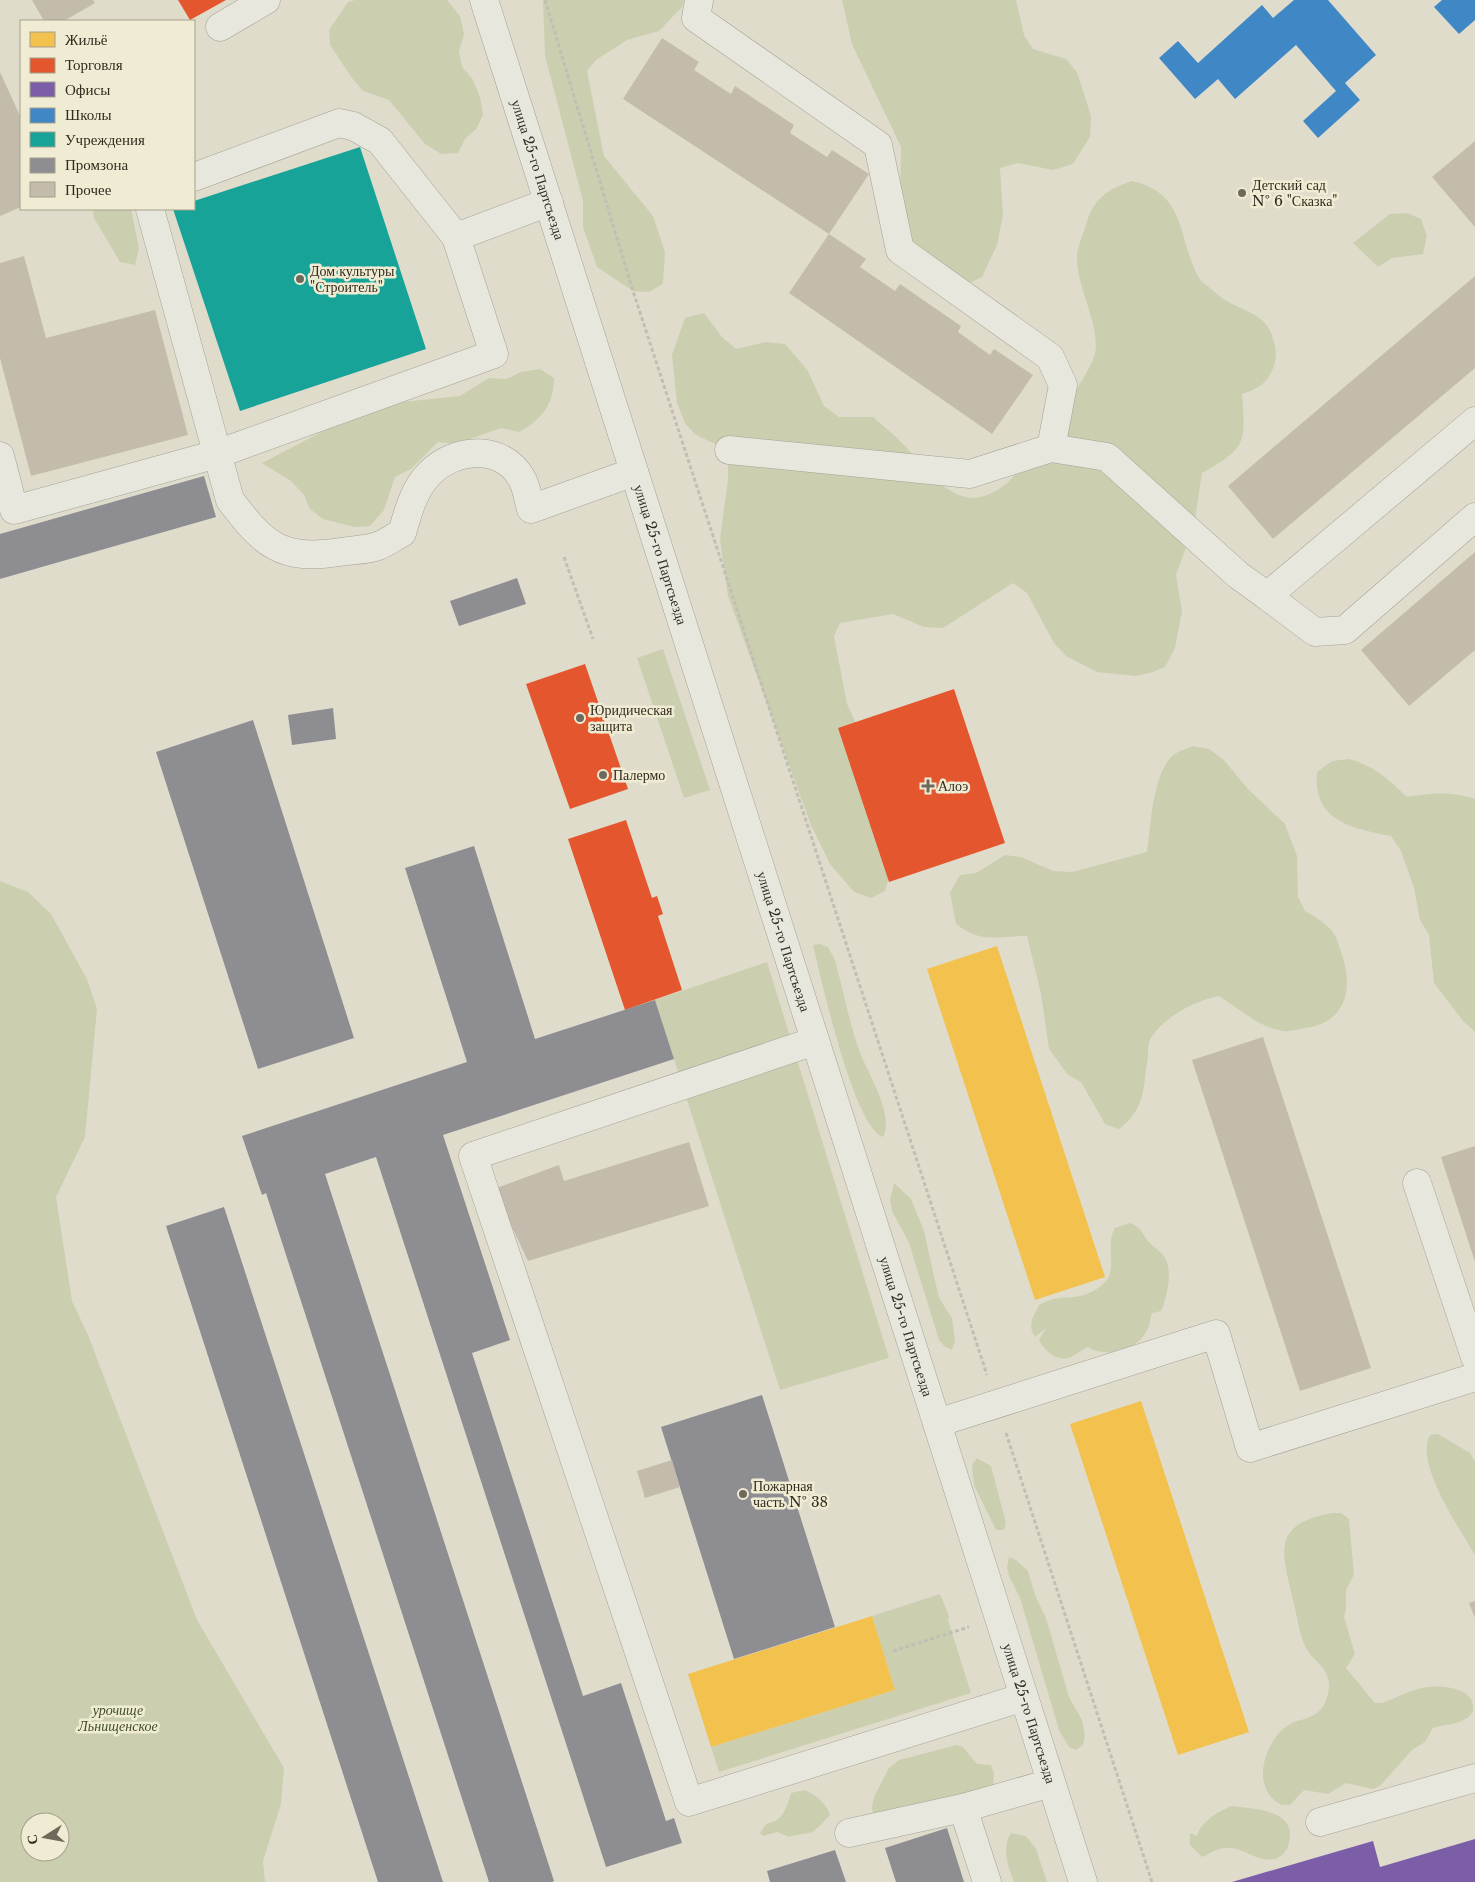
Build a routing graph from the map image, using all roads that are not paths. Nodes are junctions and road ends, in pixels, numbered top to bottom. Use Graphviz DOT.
graph roads {
  1 [pos="266,0"];
  2 [pos="484,0"];
  3 [pos="699,0"];
  4 [pos="220,27"];
  5 [pos="195,177"];
  6 [pos="549,202"];
  7 [pos="150,210"];
  8 [pos="456,237"];
  9 [pos="1475,422"];
  10 [pos="1052,448"];
  11 [pos="728,450"];
  12 [pos="216,454"];
  13 [pos="0,456"];
  14 [pos="634,472"];
  15 [pos="1475,517"];
  16 [pos="1267,596"];
  17 [pos="815,1041"];
  18 [pos="1417,1183"];
  19 [pos="1475,1357"];
  20 [pos="1475,1378"];
  21 [pos="937,1423"];
  22 [pos="1024,1697"];
  23 [pos="1475,1778"];
  24 [pos="1051,1783"];
  25 [pos="963,1808"];
  26 [pos="1320,1822"];
  27 [pos="849,1834"];
  28 [pos="987,1882"];
  29 [pos="1083,1882"];
  1 -- 4 [label="street"];
  2 -- 6 [label="street, улица 25-го Партсъезда"];
  3 -- 10 [label="street"];
  5 -- 8 [label="street"];
  6 -- 8 [label="street"];
  6 -- 14 [label="street, улица 25-го Партсъезда"];
  7 -- 12 [label="street"];
  8 -- 12 [label="street"];
  9 -- 16 [label="street"];
  10 -- 11 [label="street"];
  10 -- 16 [label="street"];
  12 -- 13 [label="street"];
  12 -- 14 [label="street"];
  14 -- 17 [label="street, улица 25-го Партсъезда"];
  15 -- 16 [label="street"];
  17 -- 21 [label="street, улица 25-го Партсъезда"];
  17 -- 22 [label="street"];
  18 -- 19 [label="street"];
  20 -- 21 [label="street"];
  21 -- 22 [label="street, улица 25-го Партсъезда"];
  22 -- 24 [label="street, улица 25-го Партсъезда"];
  23 -- 26 [label="street"];
  24 -- 25 [label="street"];
  24 -- 29 [label="street, улица 25-го Партсъезда"];
  25 -- 27 [label="street"];
  25 -- 28 [label="street"];
}
